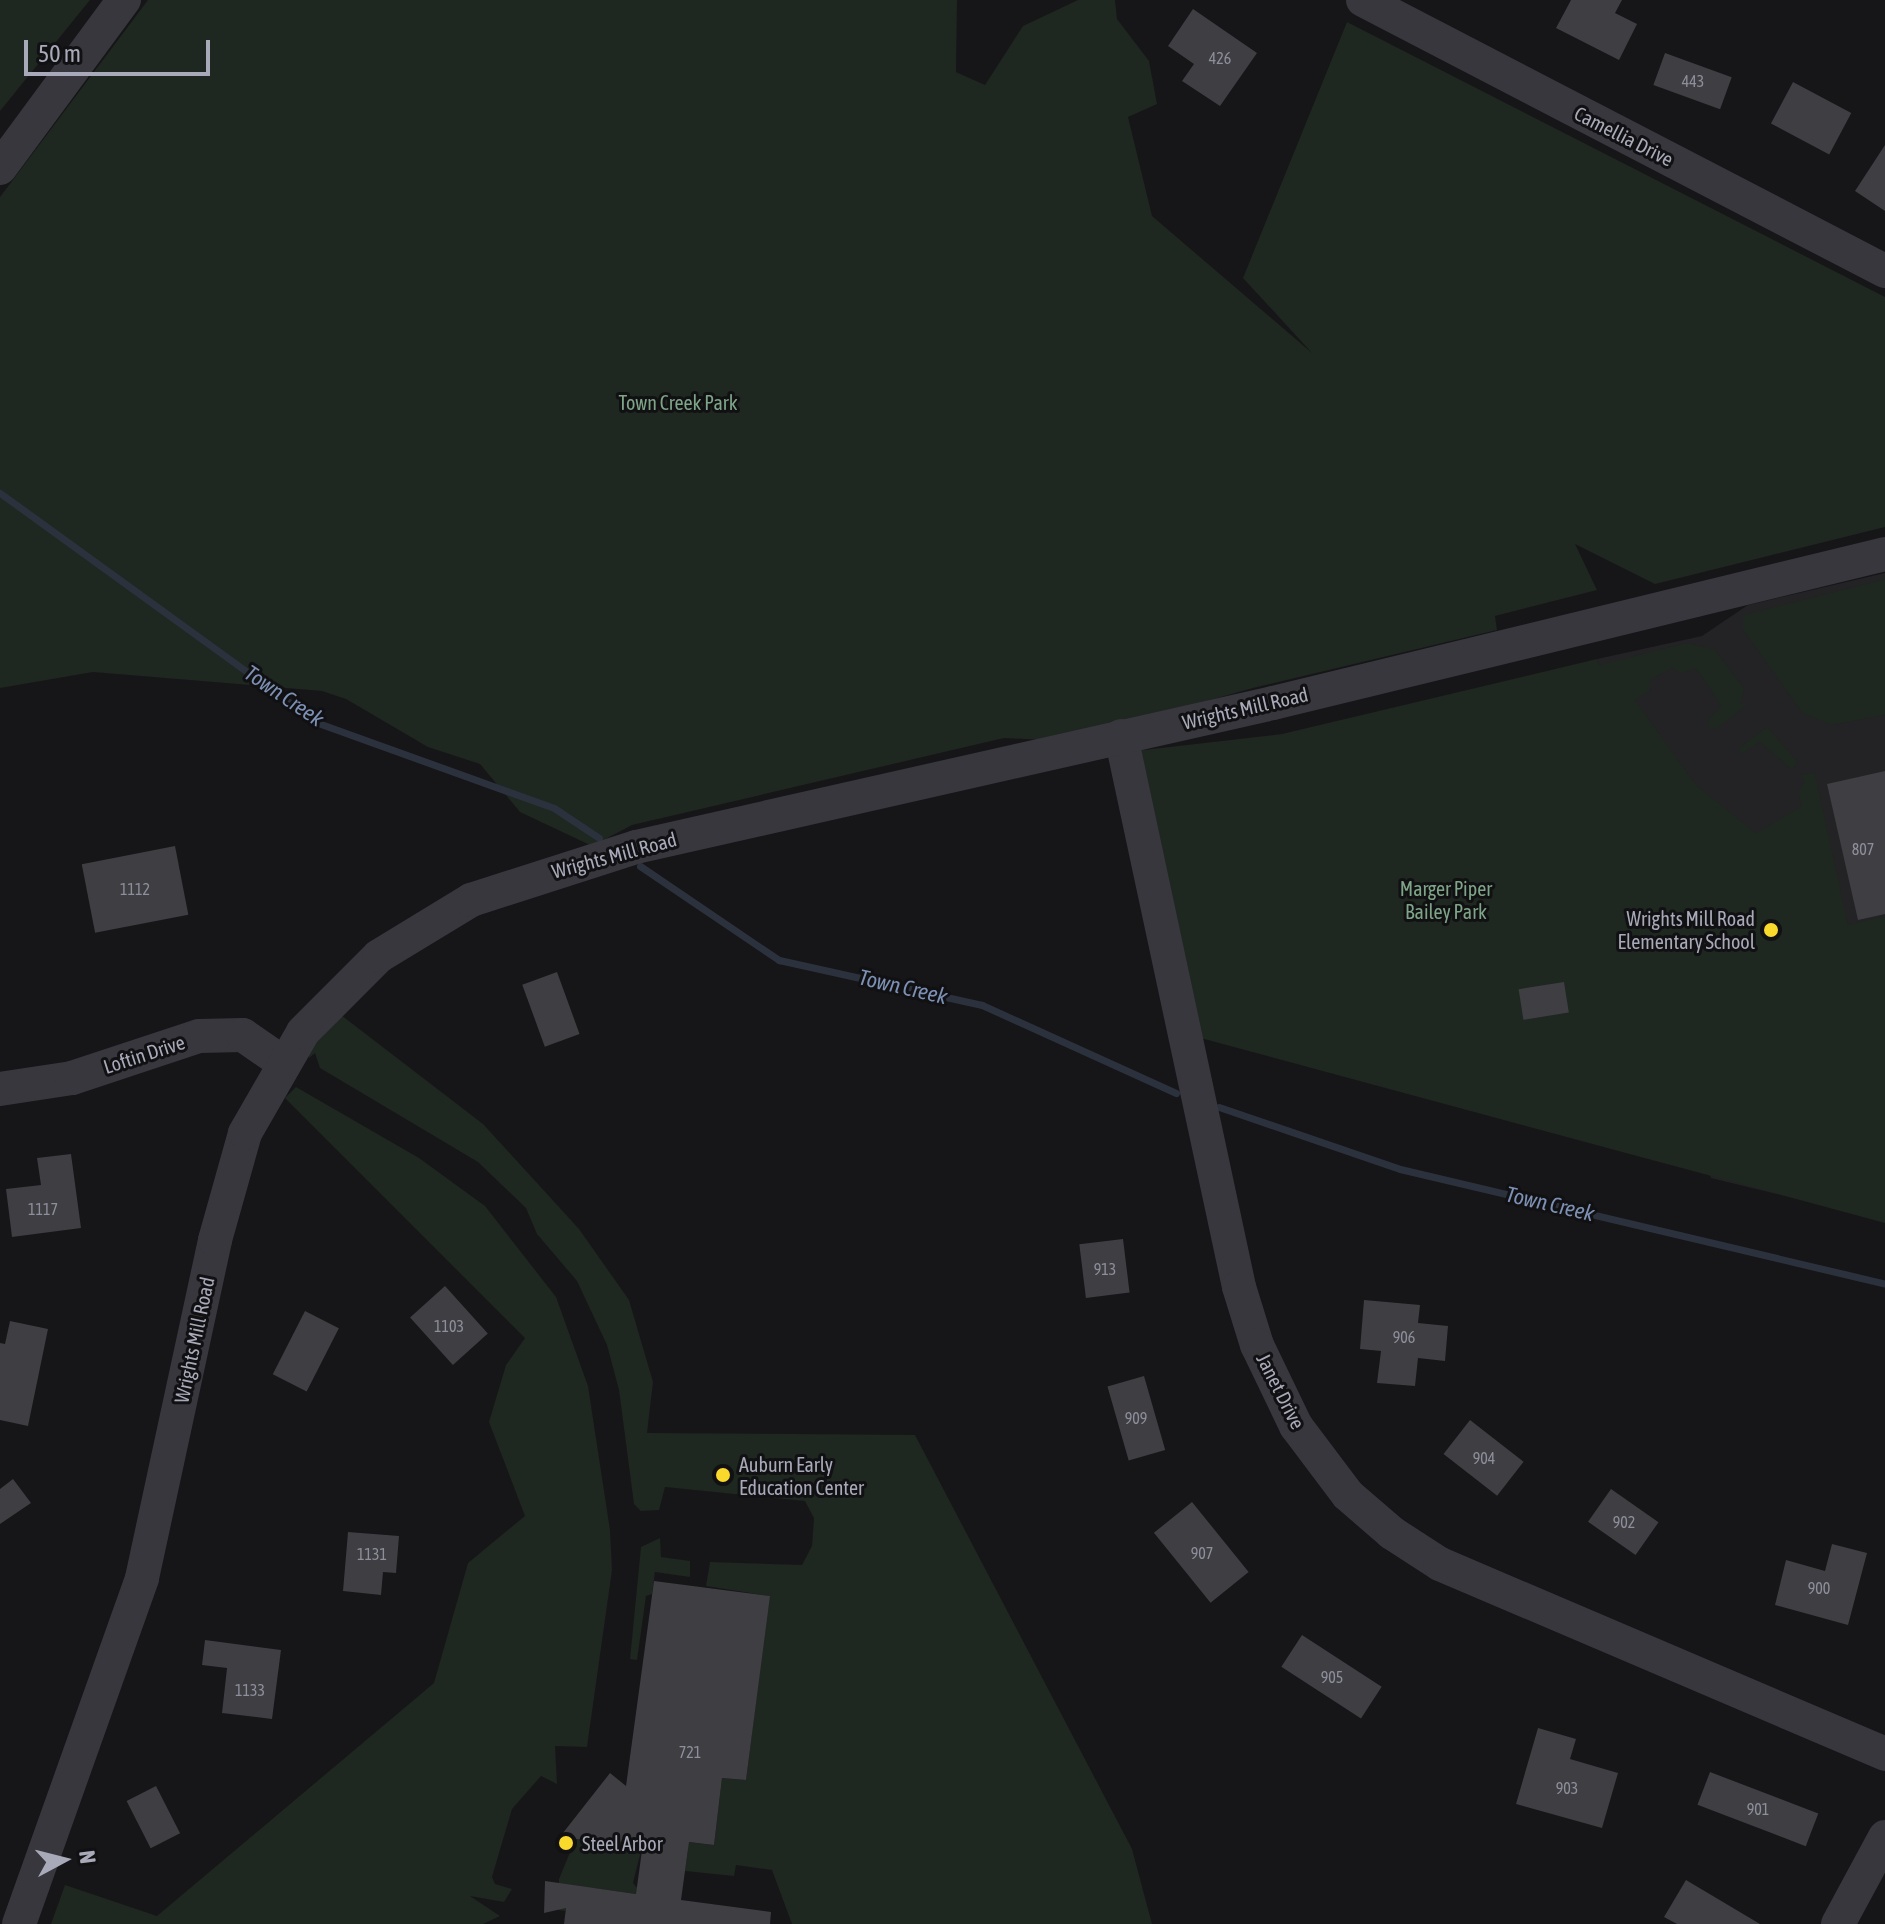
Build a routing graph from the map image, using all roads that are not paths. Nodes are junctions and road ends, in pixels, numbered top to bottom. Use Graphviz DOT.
graph roads {
  1 [pos="124,0"];
  2 [pos="1363,0"];
  3 [pos="0,168"];
  4 [pos="1885,271"];
  5 [pos="1885,554"];
  6 [pos="1121,736"];
  7 [pos="282,1062"];
  8 [pos="0,1089"];
  9 [pos="1885,1754"];
  10 [pos="1885,1837"];
  11 [pos="19,1924"];
  12 [pos="1838,1924"];
  1 -- 3 [label="street"];
  2 -- 4 [label="street, Camellia Drive"];
  5 -- 6 [label="street, Wrights Mill Road"];
  6 -- 7 [label="street, Wrights Mill Road"];
  6 -- 9 [label="street, Janet Drive"];
  7 -- 8 [label="street, Loftin Drive"];
  7 -- 11 [label="street, Wrights Mill Road"];
  10 -- 12 [label="street"];
}
